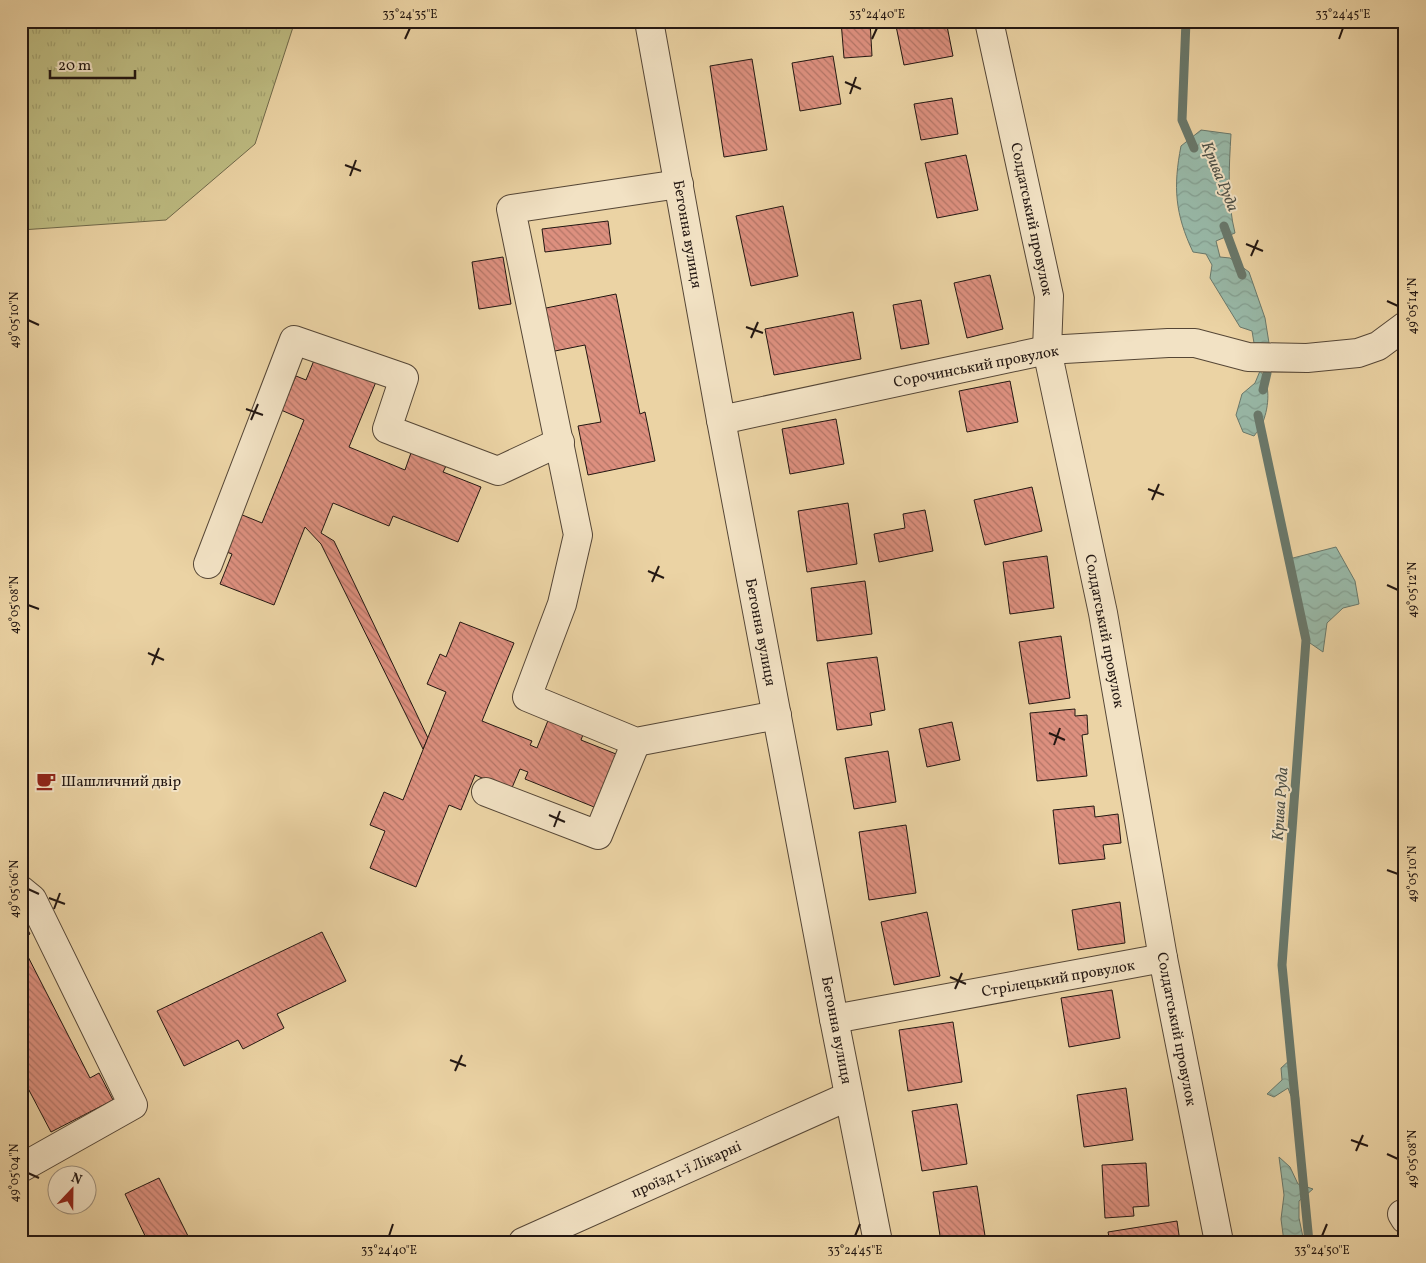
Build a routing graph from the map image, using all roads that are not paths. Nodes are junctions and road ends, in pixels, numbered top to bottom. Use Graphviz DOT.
graph roads {
  1 [pos="649,21"];
  2 [pos="989,21"];
  3 [pos="679,184"];
  4 [pos="1405,326"];
  5 [pos="1047,350"];
  6 [pos="721,420"];
  7 [pos="560,442"];
  8 [pos="208,564"];
  9 [pos="777,715"];
  10 [pos="636,742"];
  11 [pos="486,792"];
  12 [pos="21,890"];
  13 [pos="1163,958"];
  14 [pos="834,1019"];
  15 [pos="849,1096"];
  16 [pos="21,1168"];
  17 [pos="523,1242"];
  18 [pos="878,1242"];
  19 [pos="1219,1242"];
  1 -- 3 [label="street, Бетонна вулиця"];
  2 -- 5 [label="street, Солдатський провулок"];
  3 -- 6 [label="street, Бетонна вулиця"];
  3 -- 7 [label="street"];
  4 -- 5 [label="street, Сорочинський провулок"];
  5 -- 6 [label="street, Сорочинський провулок"];
  5 -- 13 [label="street, Солдатський провулок"];
  6 -- 9 [label="street, Бетонна вулиця"];
  7 -- 8 [label="street"];
  7 -- 10 [label="street"];
  9 -- 10 [label="street"];
  9 -- 14 [label="street, Бетонна вулиця"];
  10 -- 11 [label="street"];
  12 -- 16 [label="street"];
  13 -- 14 [label="street, Стрілецький провулок"];
  13 -- 19 [label="street, Солдатський провулок"];
  14 -- 15 [label="street, Бетонна вулиця"];
  15 -- 17 [label="street, проїзд 1-ї Лікарні"];
  15 -- 18 [label="street, Бетонна вулиця"];
}
